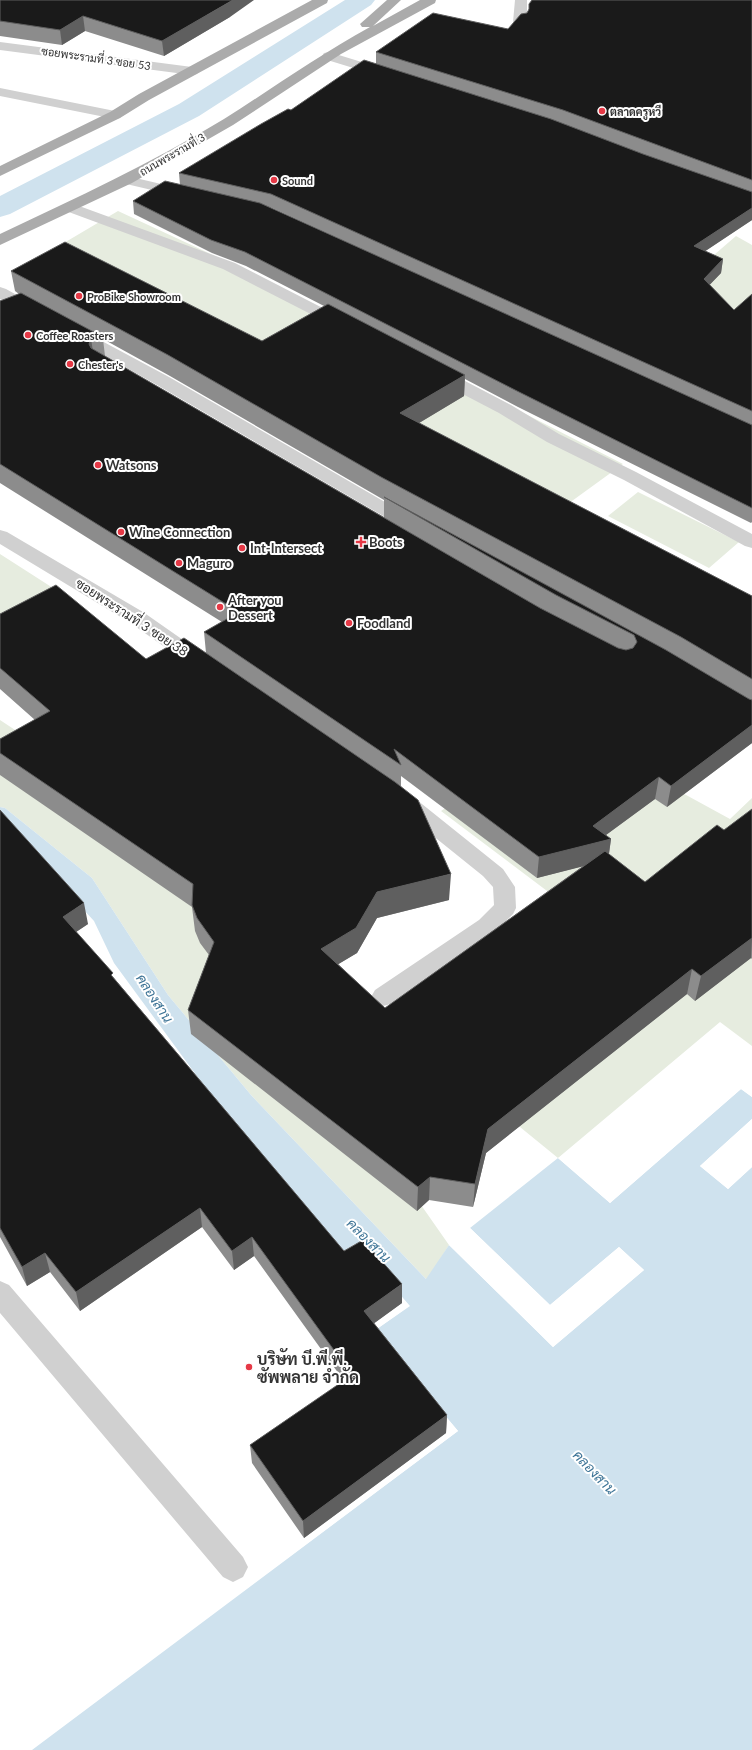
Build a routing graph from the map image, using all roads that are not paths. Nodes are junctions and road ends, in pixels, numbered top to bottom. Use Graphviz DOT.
graph roads {
  1 [pos="303,0"];
  2 [pos="322,0"];
  3 [pos="395,0"];
  4 [pos="430,0"];
  5 [pos="521,0"];
  6 [pos="520,22"];
  7 [pos="241,44"];
  8 [pos="0,46"];
  9 [pos="333,54"];
  10 [pos="192,71"];
  11 [pos="401,79"];
  12 [pos="0,92"];
  13 [pos="115,115"];
  14 [pos="0,172"];
  15 [pos="127,180"];
  16 [pos="201,197"];
  17 [pos="71,208"];
  18 [pos="0,240"];
  19 [pos="0,292"];
  20 [pos="0,305"];
  21 [pos="56,330"];
  22 [pos="358,332"];
  23 [pos="421,365"];
  24 [pos="223,435"];
  25 [pos="422,531"];
  26 [pos="0,536"];
  27 [pos="752,542"];
  28 [pos="216,672"];
  29 [pos="391,792"];
  30 [pos="383,997"];
  31 [pos="0,1293"];
  32 [pos="233,1567"];
  1 -- 7 [label="main road"];
  2 -- 7 [label="main road"];
  3 -- 9 [label="main road, ถนนพระรามที่ 3"];
  4 -- 9 [label="main road, ถนนพระรามที่ 3"];
  5 -- 6 [label="street"];
  7 -- 10 [label="main road"];
  8 -- 10 [label="street, ซอยพระรามที่ 3 ซอย 53"];
  9 -- 11 [label="street"];
  9 -- 15 [label="main road, ถนนพระรามที่ 3"];
  10 -- 13 [label="main road"];
  12 -- 13 [label="street"];
  13 -- 14 [label="main road"];
  15 -- 16 [label="street"];
  15 -- 17 [label="main road, ถนนพระรามที่ 3"];
  17 -- 18 [label="main road, ถนนพระรามที่ 3"];
  17 -- 22 [label="street"];
  19 -- 21 [label="street"];
  20 -- 21 [label="street"];
  21 -- 24 [label="street"];
  21 -- 25 [label="street"];
  23 -- 27 [label="street"];
  26 -- 28 [label="street, ซอยพระรามที่ 3 ซอย 38"];
  29 -- 30 [label="street"];
  31 -- 32 [label="street"];
}
